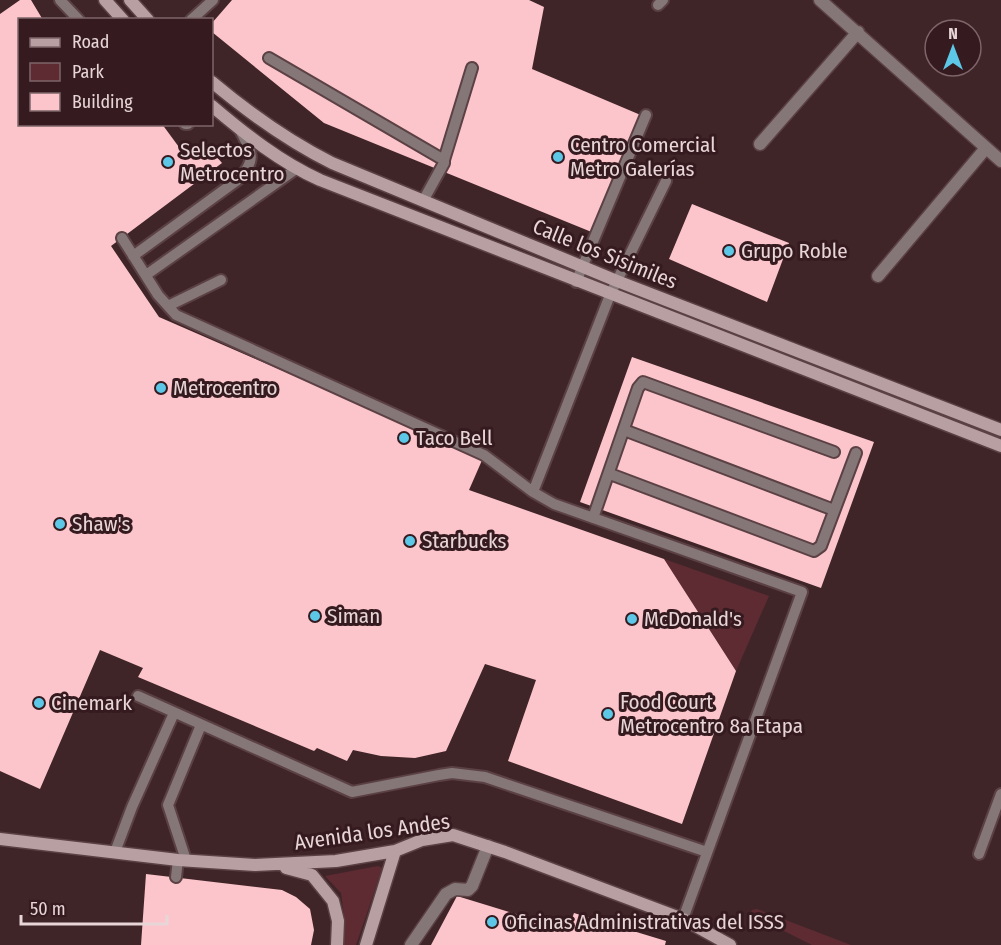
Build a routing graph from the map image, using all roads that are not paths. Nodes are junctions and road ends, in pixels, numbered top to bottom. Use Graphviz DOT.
graph roads {
  1 [pos="60,0"];
  2 [pos="105,0"];
  3 [pos="130,0"];
  4 [pos="213,0"];
  5 [pos="820,0"];
  6 [pos="77,18"];
  7 [pos="121,18"];
  8 [pos="146,18"];
  9 [pos="193,18"];
  10 [pos="858,32"];
  11 [pos="269,58"];
  12 [pos="472,68"];
  13 [pos="213,83"];
  14 [pos="213,107"];
  15 [pos="646,115"];
  16 [pos="240,130"];
  17 [pos="760,144"];
  18 [pos="986,148"];
  19 [pos="444,160"];
  20 [pos="1001,161"];
  21 [pos="296,170"];
  22 [pos="666,181"];
  23 [pos="423,201"];
  24 [pos="122,238"];
  25 [pos="134,256"];
  26 [pos="582,266"];
  27 [pos="146,275"];
  28 [pos="878,276"];
  29 [pos="221,280"];
  30 [pos="616,281"];
  31 [pos="576,282"];
  32 [pos="610,295"];
  33 [pos="168,306"];
  34 [pos="624,430"];
  35 [pos="1001,430"];
  36 [pos="1001,446"];
  37 [pos="834,452"];
  38 [pos="856,453"];
  39 [pos="610,474"];
  40 [pos="533,492"];
  41 [pos="834,510"];
  42 [pos="593,518"];
  43 [pos="138,696"];
  44 [pos="174,712"];
  45 [pos="201,725"];
  46 [pos="1001,795"];
  47 [pos="0,839"];
  48 [pos="488,846"];
  49 [pos="395,851"];
  50 [pos="115,852"];
  51 [pos="707,852"];
  52 [pos="979,854"];
  53 [pos="182,860"];
  54 [pos="255,865"];
  55 [pos="176,877"];
  56 [pos="683,919"];
  57 [pos="337,945"];
  58 [pos="366,945"];
  59 [pos="411,945"];
  60 [pos="730,945"];
  1 -- 6 [label="lane"];
  2 -- 7 [label="main road"];
  3 -- 8 [label="main road"];
  4 -- 9 [label="lane"];
  5 -- 10 [label="street"];
  10 -- 17 [label="street"];
  10 -- 18 [label="street"];
  11 -- 19 [label="lane"];
  12 -- 19 [label="lane"];
  13 -- 23 [label="main road, Calle los Sisimiles"];
  14 -- 16 [label="main road, Calle los Sisimiles"];
  15 -- 26 [label="lane"];
  16 -- 21 [label="main road, Calle los Sisimiles"];
  16 -- 25 [label="lane"];
  18 -- 20 [label="street"];
  18 -- 28 [label="street"];
  19 -- 23 [label="lane"];
  21 -- 27 [label="lane"];
  21 -- 31 [label="main road, Calle los Sisimiles"];
  22 -- 30 [label="lane"];
  23 -- 26 [label="main road, Calle los Sisimiles"];
  24 -- 25 [label="lane"];
  25 -- 27 [label="lane"];
  26 -- 30 [label="main road, Calle los Sisimiles"];
  26 -- 31 [label="lane"];
  27 -- 33 [label="lane"];
  29 -- 33 [label="lane"];
  30 -- 32 [label="lane"];
  30 -- 35 [label="main road, Calle los Sisimiles"];
  31 -- 32 [label="main road, Calle los Sisimiles"];
  32 -- 36 [label="main road, Calle los Sisimiles"];
  32 -- 40 [label="lane"];
  33 -- 40 [label="lane"];
  34 -- 37 [label="lane"];
  34 -- 39 [label="lane"];
  34 -- 41 [label="lane"];
  38 -- 41 [label="lane"];
  39 -- 41 [label="lane"];
  39 -- 42 [label="lane"];
  40 -- 42 [label="lane"];
  42 -- 51 [label="lane"];
  43 -- 44 [label="lane"];
  44 -- 45 [label="lane"];
  44 -- 50 [label="lane"];
  45 -- 51 [label="lane"];
  45 -- 53 [label="lane"];
  46 -- 52 [label="lane"];
  47 -- 50 [label="main road, Avenida los Andes"];
  48 -- 49 [label="main road, Avenida los Andes"];
  48 -- 56 [label="main road, Avenida los Andes"];
  48 -- 59 [label="street"];
  49 -- 54 [label="main road, Avenida los Andes"];
  49 -- 58 [label="main road"];
  50 -- 53 [label="main road, Avenida los Andes"];
  51 -- 56 [label="lane"];
  53 -- 54 [label="main road, Avenida los Andes"];
  53 -- 55 [label="lane"];
  54 -- 57 [label="main road"];
  56 -- 60 [label="main road, Avenida los Andes"];
}
